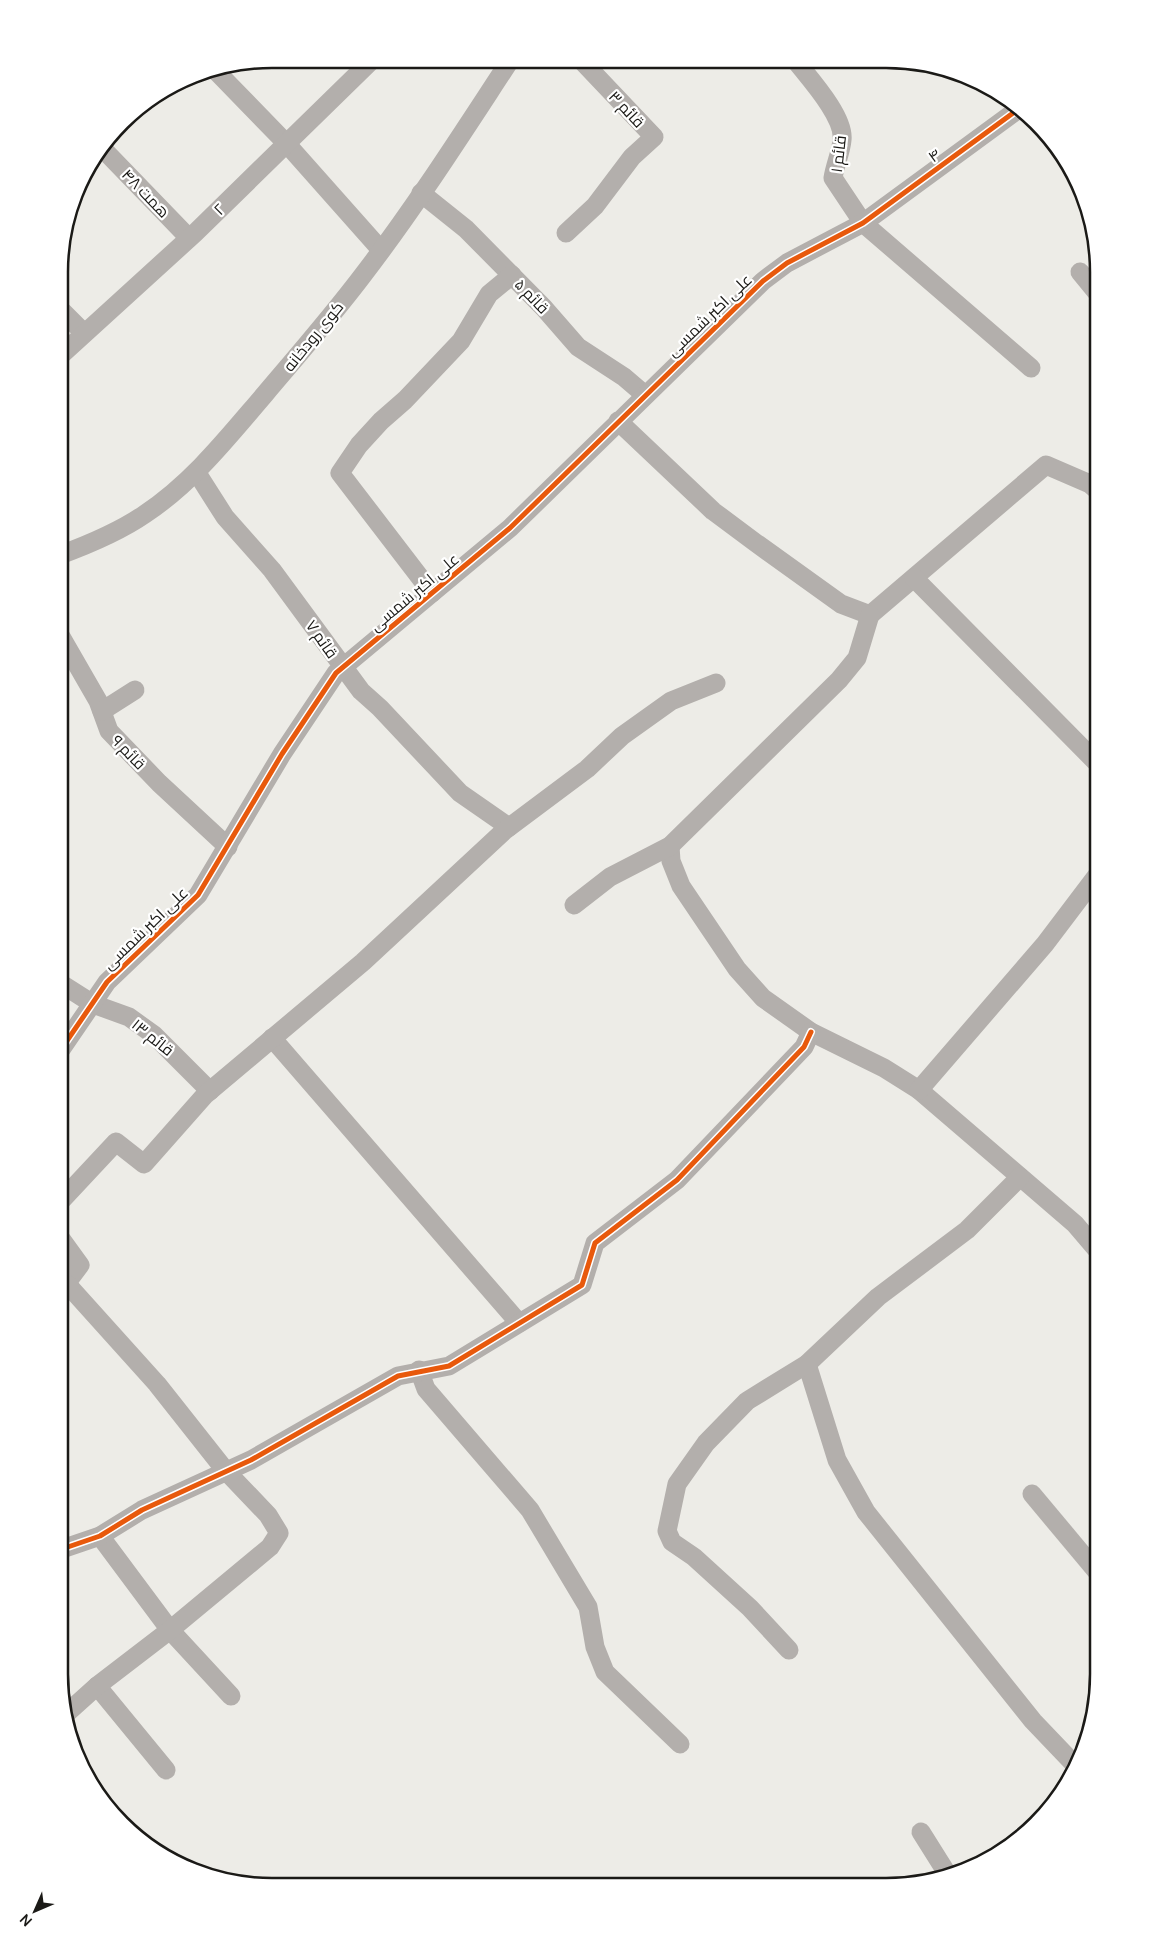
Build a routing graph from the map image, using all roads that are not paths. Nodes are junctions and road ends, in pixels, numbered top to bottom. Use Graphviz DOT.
graph roads {
  1 [pos="364,68"];
  2 [pos="506,68"];
  3 [pos="589,68"];
  4 [pos="802,68"];
  5 [pos="219,74"];
  6 [pos="1013,113"];
  7 [pos="286,143"];
  8 [pos="106,152"];
  9 [pos="421,193"];
  10 [pos="863,223"];
  11 [pos="566,232"];
  12 [pos="190,238"];
  13 [pos="381,250"];
  14 [pos="1080,272"];
  15 [pos="512,275"];
  16 [pos="1090,284"];
  17 [pos="68,317"];
  18 [pos="84,333"];
  19 [pos="68,348"];
  20 [pos="1031,368"];
  21 [pos="645,394"];
  22 [pos="618,421"];
  23 [pos="197,473"];
  24 [pos="1090,484"];
  25 [pos="68,551"];
  26 [pos="914,578"];
  27 [pos="432,593"];
  28 [pos="870,615"];
  29 [pos="68,648"];
  30 [pos="342,668"];
  31 [pos="716,683"];
  32 [pos="134,690"];
  33 [pos="102,712"];
  34 [pos="1090,756"];
  35 [pos="509,827"];
  36 [pos="670,846"];
  37 [pos="228,847"];
  38 [pos="1090,885"];
  39 [pos="574,905"];
  40 [pos="68,988"];
  41 [pos="93,1004"];
  42 [pos="811,1032"];
  43 [pos="272,1038"];
  44 [pos="68,1040"];
  45 [pos="919,1090"];
  46 [pos="210,1091"];
  47 [pos="1020,1177"];
  48 [pos="68,1193"];
  49 [pos="1090,1242"];
  50 [pos="68,1248"];
  51 [pos="68,1282"];
  52 [pos="68,1294"];
  53 [pos="519,1323"];
  54 [pos="807,1364"];
  55 [pos="419,1370"];
  56 [pos="225,1470"];
  57 [pos="1032,1494"];
  58 [pos="100,1536"];
  59 [pos="68,1547"];
  60 [pos="1090,1563"];
  61 [pos="170,1630"];
  62 [pos="788,1650"];
  63 [pos="97,1686"];
  64 [pos="231,1696"];
  65 [pos="70,1709"];
  66 [pos="680,1744"];
  67 [pos="1070,1760"];
  68 [pos="166,1770"];
  69 [pos="921,1832"];
  70 [pos="945,1870"];
  1 -- 7 [label="street, ۲"];
  2 -- 9 [label="street, کوی رودخانه"];
  3 -- 11 [label="street, قائم ۳"];
  4 -- 10 [label="street, قائم ۱"];
  5 -- 7 [label="street"];
  6 -- 10 [label="street, ۴"];
  7 -- 12 [label="street, ۲"];
  7 -- 13 [label="street"];
  8 -- 12 [label="street, همت ۴۸"];
  9 -- 13 [label="street, کوی رودخانه"];
  9 -- 15 [label="street, قائم ۵"];
  10 -- 20 [label="street, قائم ۱"];
  10 -- 21 [label="street, علی اکبر شمسی"];
  12 -- 18 [label="street, ۲"];
  13 -- 23 [label="street, کوی رودخانه"];
  14 -- 16 [label="street"];
  15 -- 21 [label="street, قائم ۵"];
  15 -- 27 [label="street"];
  17 -- 18 [label="street"];
  18 -- 19 [label="street, ۲"];
  21 -- 22 [label="street, علی اکبر شمسی"];
  22 -- 27 [label="street, علی اکبر شمسی"];
  22 -- 28 [label="street"];
  23 -- 25 [label="street, کوی رودخانه"];
  23 -- 30 [label="street, قائم ۷"];
  24 -- 26 [label="street"];
  26 -- 28 [label="street"];
  26 -- 34 [label="street"];
  27 -- 30 [label="street, علی اکبر شمسی"];
  28 -- 36 [label="street"];
  29 -- 33 [label="street, قائم ۹"];
  30 -- 35 [label="street, قائم ۷"];
  30 -- 37 [label="street, علی اکبر شمسی"];
  31 -- 35 [label="street"];
  32 -- 33 [label="street"];
  33 -- 37 [label="street, قائم ۹"];
  35 -- 43 [label="street"];
  36 -- 39 [label="street"];
  36 -- 42 [label="street"];
  37 -- 41 [label="street, علی اکبر شمسی"];
  38 -- 45 [label="street"];
  40 -- 41 [label="street, قائم ۱۳"];
  41 -- 44 [label="street, علی اکبر شمسی"];
  41 -- 46 [label="street, قائم ۱۳"];
  42 -- 45 [label="street"];
  42 -- 53 [label="street"];
  43 -- 46 [label="street"];
  43 -- 53 [label="street"];
  45 -- 47 [label="street"];
  46 -- 48 [label="street"];
  47 -- 49 [label="street"];
  47 -- 54 [label="street"];
  50 -- 51 [label="street"];
  52 -- 56 [label="street"];
  53 -- 55 [label="street"];
  54 -- 62 [label="street"];
  54 -- 67 [label="street"];
  55 -- 56 [label="street"];
  55 -- 66 [label="street"];
  56 -- 58 [label="street"];
  56 -- 61 [label="street"];
  57 -- 60 [label="street"];
  58 -- 59 [label="street"];
  58 -- 61 [label="street"];
  61 -- 63 [label="street"];
  61 -- 64 [label="street"];
  63 -- 65 [label="street"];
  63 -- 68 [label="street"];
  69 -- 70 [label="street"];
}
